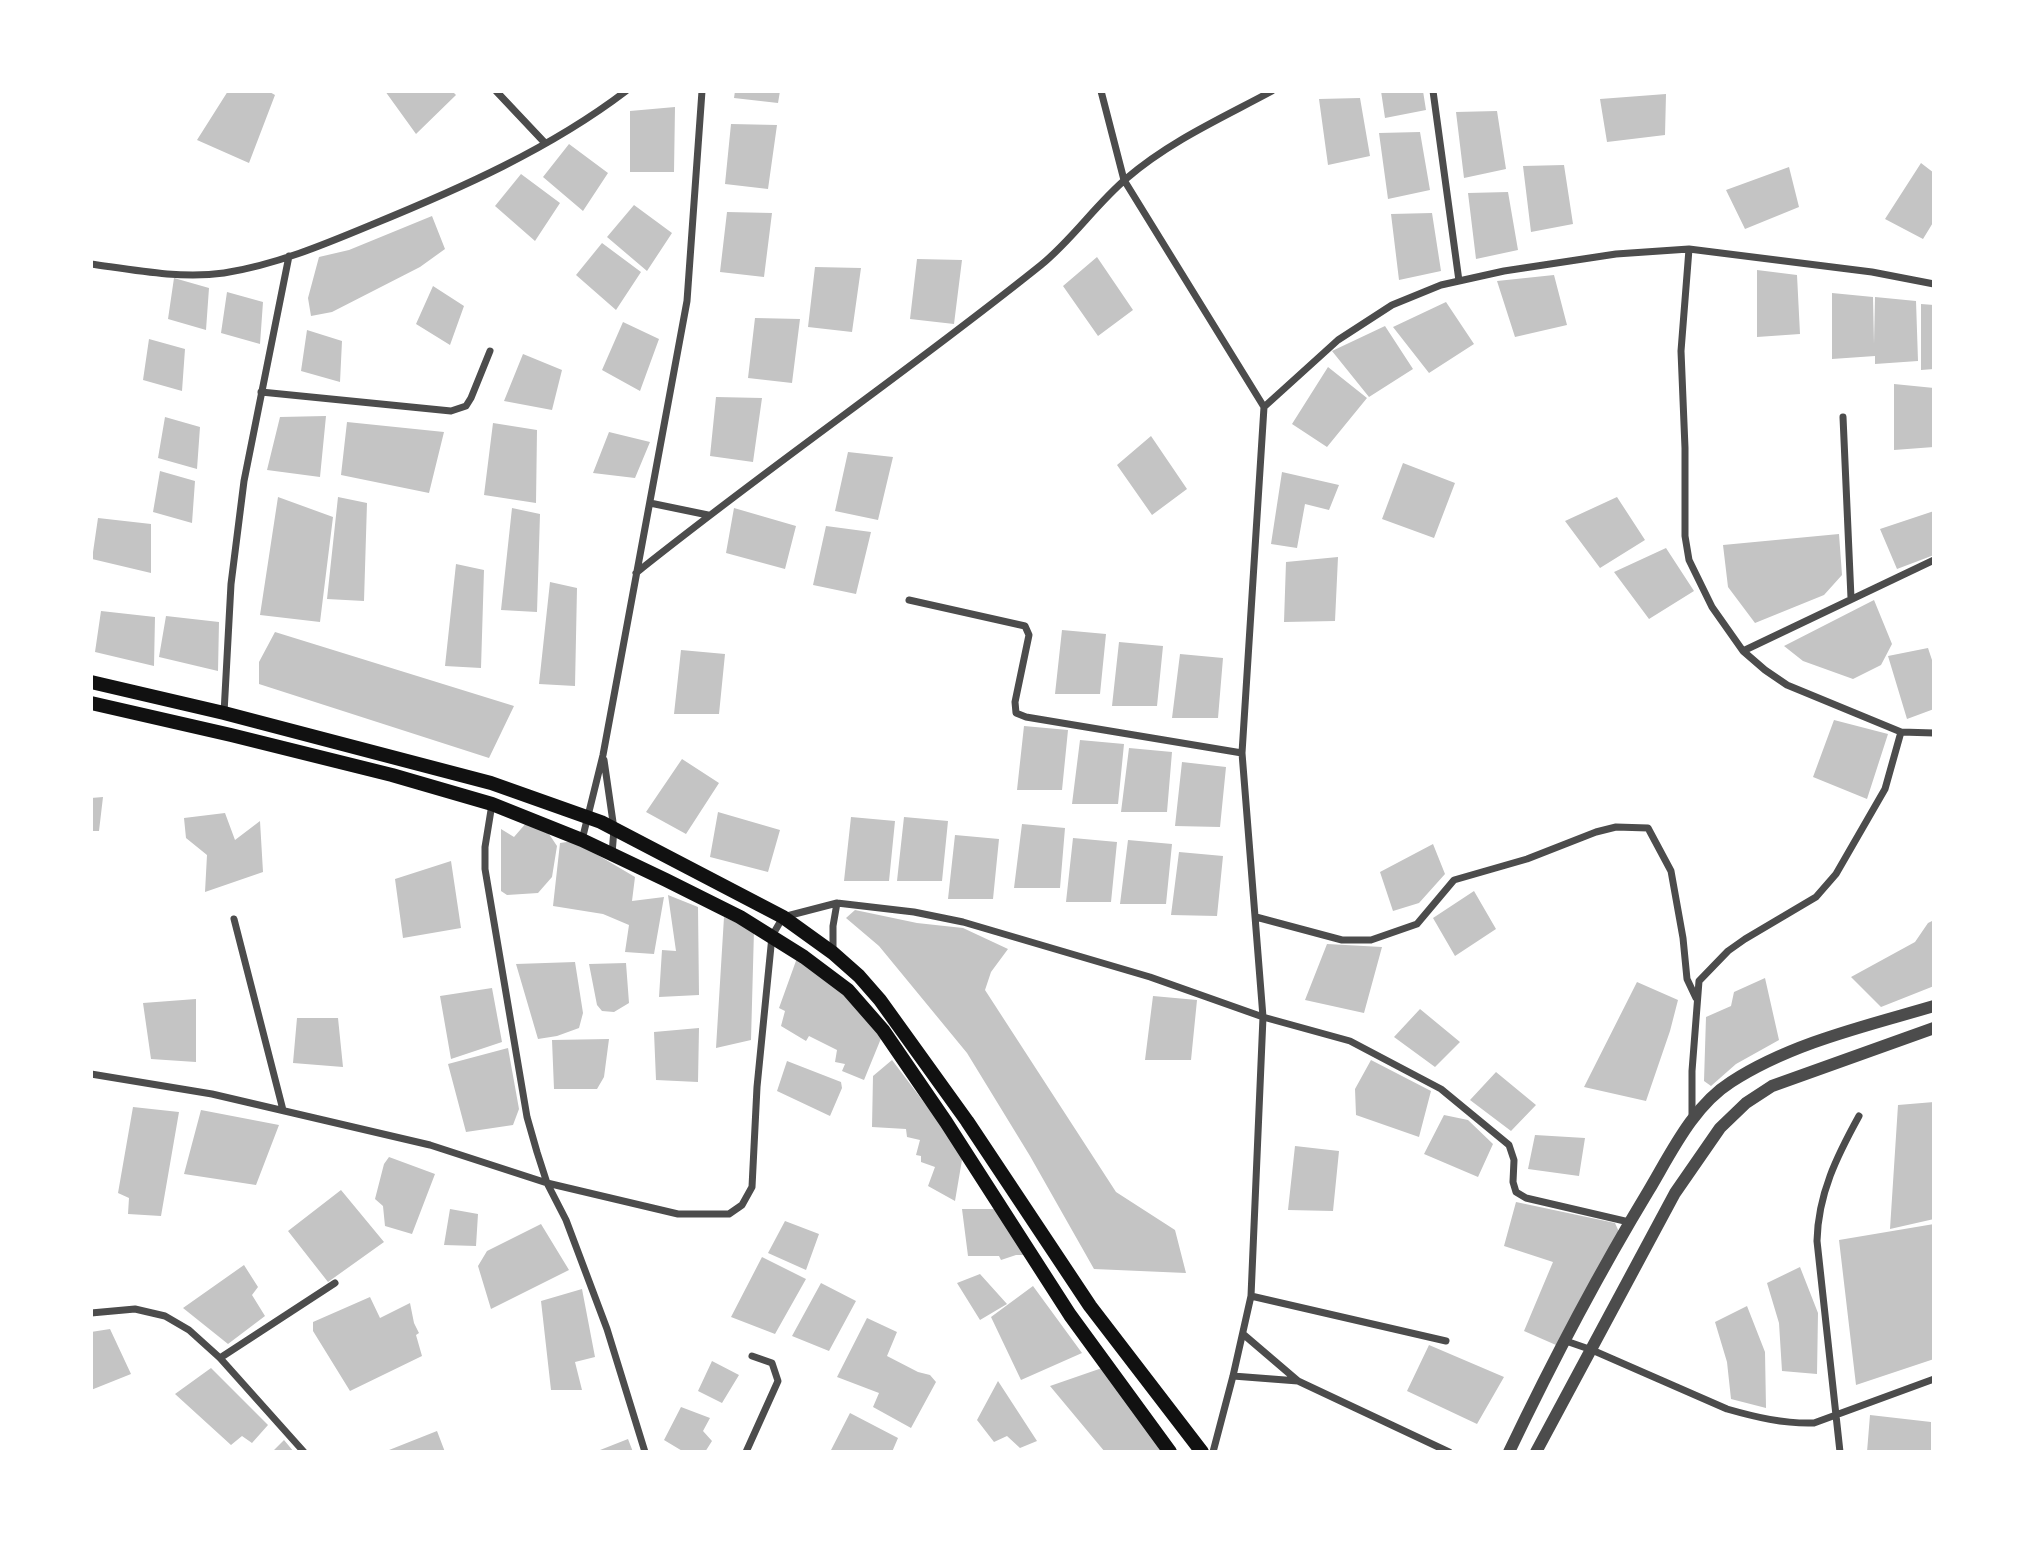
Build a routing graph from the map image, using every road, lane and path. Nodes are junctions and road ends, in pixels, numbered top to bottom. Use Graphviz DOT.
graph roads {
  1 [pos="496,91"];
  2 [pos="626,91"];
  3 [pos="702,91"];
  4 [pos="1101,91"];
  5 [pos="1272,91"];
  6 [pos="1433,91"];
  7 [pos="545,144"];
  8 [pos="1124,180"];
  9 [pos="1689,249"];
  10 [pos="289,256"];
  11 [pos="91,264"];
  12 [pos="1459,281"];
  13 [pos="1934,284"];
  14 [pos="490,351"];
  15 [pos="261,392"];
  16 [pos="1264,407"];
  17 [pos="1843,417"];
  18 [pos="650,503"];
  19 [pos="708,515"];
  20 [pos="1934,560"];
  21 [pos="636,573"];
  22 [pos="1851,598"];
  23 [pos="909,600"];
  24 [pos="1743,651"];
  25 [pos="91,682"];
  26 [pos="91,703"];
  27 [pos="224,713"];
  28 [pos="1901,732"];
  29 [pos="1934,733"];
  30 [pos="1242,753"];
  31 [pos="603,755"];
  32 [pos="492,804"];
  33 [pos="586,816"];
  34 [pos="614,829"];
  35 [pos="582,840"];
  36 [pos="612,854"];
  37 [pos="837,903"];
  38 [pos="783,917"];
  39 [pos="1256,918"];
  40 [pos="234,919"];
  41 [pos="772,936"];
  42 [pos="833,953"];
  43 [pos="1696,998"];
  44 [pos="1934,1006"];
  45 [pos="1263,1017"];
  46 [pos="1934,1028"];
  47 [pos="91,1074"];
  48 [pos="283,1110"];
  49 [pos="1859,1116"];
  50 [pos="1692,1122"];
  51 [pos="547,1183"];
  52 [pos="1629,1222"];
  53 [pos="335,1283"];
  54 [pos="1251,1296"];
  55 [pos="91,1313"];
  56 [pos="1243,1334"];
  57 [pos="1563,1340"];
  58 [pos="1446,1341"];
  59 [pos="1592,1350"];
  60 [pos="752,1356"];
  61 [pos="220,1358"];
  62 [pos="1233,1376"];
  63 [pos="1934,1379"];
  64 [pos="1298,1381"];
  65 [pos="1836,1414"];
  66 [pos="303,1452"];
  67 [pos="645,1452"];
  68 [pos="746,1452"];
  69 [pos="1171,1452"];
  70 [pos="1202,1452"];
  71 [pos="1213,1452"];
  72 [pos="1449,1452"];
  73 [pos="1509,1452"];
  74 [pos="1536,1452"];
  75 [pos="1840,1452"];
  1 -- 7 [label="street"];
  2 -- 7 [label="street"];
  3 -- 18 [label="street"];
  4 -- 8 [label="street"];
  5 -- 8 [label="street"];
  6 -- 12 [label="street"];
  7 -- 10 [label="street"];
  8 -- 16 [label="street"];
  8 -- 19 [label="street"];
  9 -- 12 [label="street"];
  9 -- 13 [label="street"];
  9 -- 24 [label="street"];
  10 -- 11 [label="street"];
  10 -- 15 [label="street"];
  12 -- 16 [label="street"];
  14 -- 15 [label="street"];
  15 -- 27 [label="street"];
  16 -- 30 [label="street"];
  17 -- 22 [label="street"];
  18 -- 19 [label="street"];
  18 -- 21 [label="street"];
  19 -- 21 [label="street"];
  20 -- 22 [label="street"];
  21 -- 31 [label="street"];
  22 -- 24 [label="street"];
  23 -- 30 [label="street"];
  24 -- 28 [label="street"];
  25 -- 27 [label="main road"];
  26 -- 32 [label="main road"];
  27 -- 33 [label="main road"];
  28 -- 29 [label="street"];
  28 -- 43 [label="street"];
  30 -- 39 [label="street"];
  31 -- 33 [label="street"];
  31 -- 34 [label="street"];
  32 -- 35 [label="main road"];
  32 -- 51 [label="street"];
  33 -- 34 [label="main road"];
  33 -- 35 [label="street"];
  34 -- 36 [label="street"];
  34 -- 38 [label="main road"];
  35 -- 36 [label="main road"];
  36 -- 41 [label="main road"];
  37 -- 38 [label="street"];
  37 -- 42 [label="street"];
  37 -- 45 [label="street"];
  38 -- 41 [label="street"];
  38 -- 42 [label="main road"];
  39 -- 43 [label="street"];
  39 -- 45 [label="street"];
  40 -- 48 [label="street"];
  41 -- 51 [label="street"];
  41 -- 69 [label="main road"];
  42 -- 70 [label="main road"];
  43 -- 50 [label="street"];
  44 -- 50 [label="street"];
  45 -- 52 [label="street"];
  45 -- 54 [label="street"];
  46 -- 59 [label="street"];
  47 -- 48 [label="street"];
  48 -- 51 [label="street"];
  49 -- 65 [label="street"];
  50 -- 52 [label="street"];
  51 -- 67 [label="street"];
  52 -- 57 [label="street"];
  53 -- 61 [label="street"];
  54 -- 56 [label="street"];
  54 -- 58 [label="street"];
  55 -- 61 [label="street"];
  56 -- 62 [label="street"];
  56 -- 64 [label="street"];
  57 -- 59 [label="street"];
  57 -- 73 [label="street"];
  59 -- 65 [label="street"];
  59 -- 74 [label="street"];
  60 -- 68 [label="street"];
  61 -- 66 [label="street"];
  62 -- 64 [label="street"];
  62 -- 71 [label="street"];
  63 -- 65 [label="street"];
  64 -- 72 [label="street"];
  65 -- 75 [label="street"];
}
